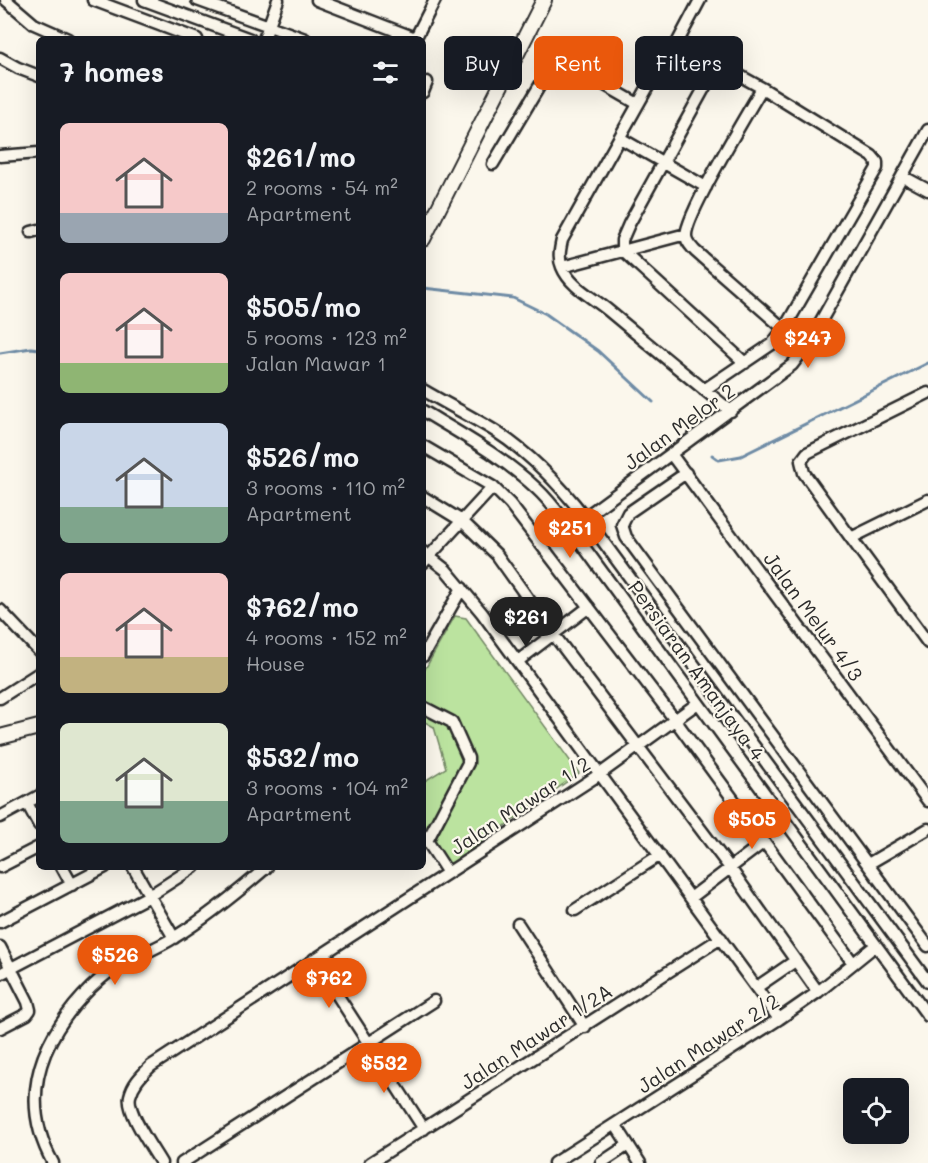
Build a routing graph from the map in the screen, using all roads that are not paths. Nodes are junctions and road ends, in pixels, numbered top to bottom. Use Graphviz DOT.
graph roads {
  1 [pos="6,0"];
  2 [pos="93,0"];
  3 [pos="144,0"];
  4 [pos="197,0"];
  5 [pos="278,0"];
  6 [pos="317,0"];
  7 [pos="435,0"];
  8 [pos="544,0"];
  9 [pos="699,0"];
  10 [pos="268,25"];
  11 [pos="61,36"];
  12 [pos="189,36"];
  13 [pos="242,36"];
  14 [pos="265,36"];
  15 [pos="297,36"];
  16 [pos="410,36"];
  17 [pos="416,36"];
  18 [pos="681,36"];
  19 [pos="0,58"];
  20 [pos="36,75"];
  21 [pos="743,77"];
  22 [pos="762,88"];
  23 [pos="646,90"];
  24 [pos="703,90"];
  25 [pos="638,104"];
  26 [pos="928,130"];
  27 [pos="620,138"];
  28 [pos="36,153"];
  29 [pos="0,156"];
  30 [pos="664,162"];
  31 [pos="493,164"];
  32 [pos="902,176"];
  33 [pos="706,187"];
  34 [pos="928,190"];
  35 [pos="426,233"];
  36 [pos="686,234"];
  37 [pos="622,250"];
  38 [pos="562,267"];
  39 [pos="784,329"];
  40 [pos="745,363"];
  41 [pos="704,390"];
  42 [pos="426,392"];
  43 [pos="928,393"];
  44 [pos="731,411"];
  45 [pos="426,413"];
  46 [pos="426,448"];
  47 [pos="671,454"];
  48 [pos="686,473"];
  49 [pos="493,487"];
  50 [pos="426,499"];
  51 [pos="928,500"];
  52 [pos="585,517"];
  53 [pos="462,521"];
  54 [pos="570,528"];
  55 [pos="851,538"];
  56 [pos="426,556"];
  57 [pos="426,558"];
  58 [pos="462,588"];
  59 [pos="589,607"];
  60 [pos="0,610"];
  61 [pos="554,634"];
  62 [pos="928,643"];
  63 [pos="36,648"];
  64 [pos="426,651"];
  65 [pos="518,661"];
  66 [pos="36,675"];
  67 [pos="0,698"];
  68 [pos="698,703"];
  69 [pos="426,709"];
  70 [pos="675,720"];
  71 [pos="36,728"];
  72 [pos="0,737"];
  73 [pos="639,747"];
  74 [pos="600,774"];
  75 [pos="36,798"];
  76 [pos="928,801"];
  77 [pos="27,803"];
  78 [pos="0,817"];
  79 [pos="36,820"];
  80 [pos="928,829"];
  81 [pos="426,836"];
  82 [pos="426,840"];
  83 [pos="764,842"];
  84 [pos="36,849"];
  85 [pos="660,855"];
  86 [pos="868,864"];
  87 [pos="0,867"];
  88 [pos="730,868"];
  89 [pos="64,870"];
  90 [pos="100,870"];
  91 [pos="135,870"];
  92 [pos="189,870"];
  93 [pos="262,870"];
  94 [pos="448,873"];
  95 [pos="72,885"];
  96 [pos="149,896"];
  97 [pos="692,897"];
  98 [pos="575,910"];
  99 [pos="0,922"];
  100 [pos="518,924"];
  101 [pos="174,938"];
  102 [pos="721,938"];
  103 [pos="926,938"];
  104 [pos="876,945"];
  105 [pos="0,947"];
  106 [pos="314,959"];
  107 [pos="795,961"];
  108 [pos="853,963"];
  109 [pos="11,969"];
  110 [pos="0,975"];
  111 [pos="928,982"];
  112 [pos="757,987"];
  113 [pos="818,992"];
  114 [pos="434,1001"];
  115 [pos="928,1016"];
  116 [pos="779,1019"];
  117 [pos="585,1027"];
  118 [pos="0,1028"];
  119 [pos="368,1044"];
  120 [pos="615,1124"];
  121 [pos="424,1129"];
  122 [pos="628,1145"];
  123 [pos="53,1163"];
  124 [pos="161,1163"];
  125 [pos="182,1163"];
  126 [pos="370,1163"];
  127 [pos="554,1163"];
  128 [pos="601,1163"];
  129 [pos="640,1163"];
  1 -- 11 [label="street"];
  2 -- 12 [label="street"];
  3 -- 13 [label="street"];
  4 -- 10 [label="street"];
  5 -- 10 [label="street"];
  6 -- 16 [label="street"];
  7 -- 17 [label="street"];
  8 -- 35 [label="main road"];
  9 -- 18 [label="street"];
  10 -- 14 [label="street"];
  10 -- 15 [label="street"];
  19 -- 20 [label="street"];
  21 -- 22 [label="street"];
  22 -- 33 [label="street"];
  22 -- 39 [label="street"];
  23 -- 25 [label="street"];
  24 -- 30 [label="street"];
  25 -- 27 [label="street"];
  25 -- 31 [label="street"];
  26 -- 32 [label="street, Jalan Melor 2"];
  27 -- 30 [label="street"];
  27 -- 38 [label="street"];
  28 -- 29 [label="street"];
  30 -- 33 [label="street"];
  30 -- 37 [label="street"];
  32 -- 34 [label="street"];
  32 -- 44 [label="street, Jalan Melor 2"];
  33 -- 36 [label="street"];
  36 -- 37 [label="street"];
  36 -- 39 [label="street"];
  37 -- 38 [label="street"];
  37 -- 40 [label="street"];
  38 -- 41 [label="street"];
  39 -- 40 [label="street"];
  40 -- 41 [label="street"];
  41 -- 44 [label="street"];
  42 -- 52 [label="street, Persiaran Amanjaya 4"];
  43 -- 55 [label="street"];
  44 -- 47 [label="street, Jalan Melor 2"];
  45 -- 54 [label="street, Persiaran Amanjaya 4"];
  46 -- 49 [label="street"];
  47 -- 48 [label="street, Jalan Melur 4/3"];
  47 -- 52 [label="street, Jalan Melor 2"];
  48 -- 76 [label="street, Jalan Melur 4/3"];
  48 -- 86 [label="street"];
  49 -- 53 [label="street"];
  49 -- 59 [label="street"];
  50 -- 53 [label="street"];
  51 -- 55 [label="street"];
  52 -- 54 [label="street, Jalan Melor 2"];
  52 -- 111 [label="street, Persiaran Amanjaya 4"];
  53 -- 56 [label="street"];
  53 -- 61 [label="street"];
  54 -- 68 [label="street, Persiaran Amanjaya 4"];
  55 -- 62 [label="street"];
  57 -- 58 [label="street"];
  58 -- 64 [label="street"];
  58 -- 65 [label="street"];
  59 -- 61 [label="street"];
  59 -- 70 [label="street"];
  60 -- 63 [label="street"];
  61 -- 65 [label="street"];
  61 -- 73 [label="street"];
  65 -- 74 [label="street"];
  66 -- 67 [label="street"];
  68 -- 70 [label="street, Jalan Mawar 1/2"];
  68 -- 104 [label="street, Persiaran Amanjaya 4"];
  69 -- 81 [label="street"];
  70 -- 73 [label="street, Jalan Mawar 1/2"];
  70 -- 83 [label="street"];
  71 -- 72 [label="main road"];
  73 -- 74 [label="street, Jalan Mawar 1/2"];
  73 -- 88 [label="street"];
  74 -- 85 [label="street"];
  74 -- 94 [label="street, Jalan Mawar 1/2"];
  75 -- 77 [label="street"];
  77 -- 78 [label="street"];
  77 -- 79 [label="street"];
  80 -- 86 [label="street"];
  82 -- 94 [label="street"];
  83 -- 88 [label="street"];
  83 -- 108 [label="street"];
  84 -- 87 [label="street"];
  85 -- 97 [label="street"];
  85 -- 98 [label="street"];
  86 -- 103 [label="street"];
  88 -- 97 [label="street"];
  88 -- 107 [label="street"];
  89 -- 95 [label="street"];
  90 -- 95 [label="street"];
  91 -- 96 [label="street"];
  92 -- 96 [label="street"];
  93 -- 101 [label="street"];
  94 -- 106 [label="street, Jalan Mawar 1/2"];
  95 -- 99 [label="street"];
  96 -- 101 [label="street"];
  96 -- 109 [label="street"];
  97 -- 102 [label="street"];
  100 -- 117 [label="street"];
  101 -- 123 [label="street"];
  102 -- 112 [label="street"];
  102 -- 117 [label="street, Jalan Mawar 1/2A"];
  104 -- 108 [label="street, Jalan Mawar 2/2"];
  104 -- 115 [label="street, Persiaran Amanjaya 4"];
  105 -- 109 [label="street"];
  106 -- 119 [label="street"];
  106 -- 124 [label="street, Jalan Mawar 1/2"];
  107 -- 112 [label="street"];
  107 -- 113 [label="street"];
  108 -- 113 [label="street, Jalan Mawar 2/2"];
  109 -- 110 [label="street"];
  109 -- 118 [label="street"];
  112 -- 116 [label="street"];
  113 -- 116 [label="street, Jalan Mawar 2/2"];
  114 -- 119 [label="street"];
  116 -- 120 [label="street, Jalan Mawar 2/2"];
  117 -- 121 [label="street, Jalan Mawar 1/2A"];
  119 -- 121 [label="street"];
  119 -- 125 [label="street"];
  120 -- 122 [label="street"];
  120 -- 127 [label="street, Jalan Mawar 2/2"];
  121 -- 126 [label="street, Jalan Mawar 1/2A"];
  122 -- 128 [label="street"];
  122 -- 129 [label="street"];
}
